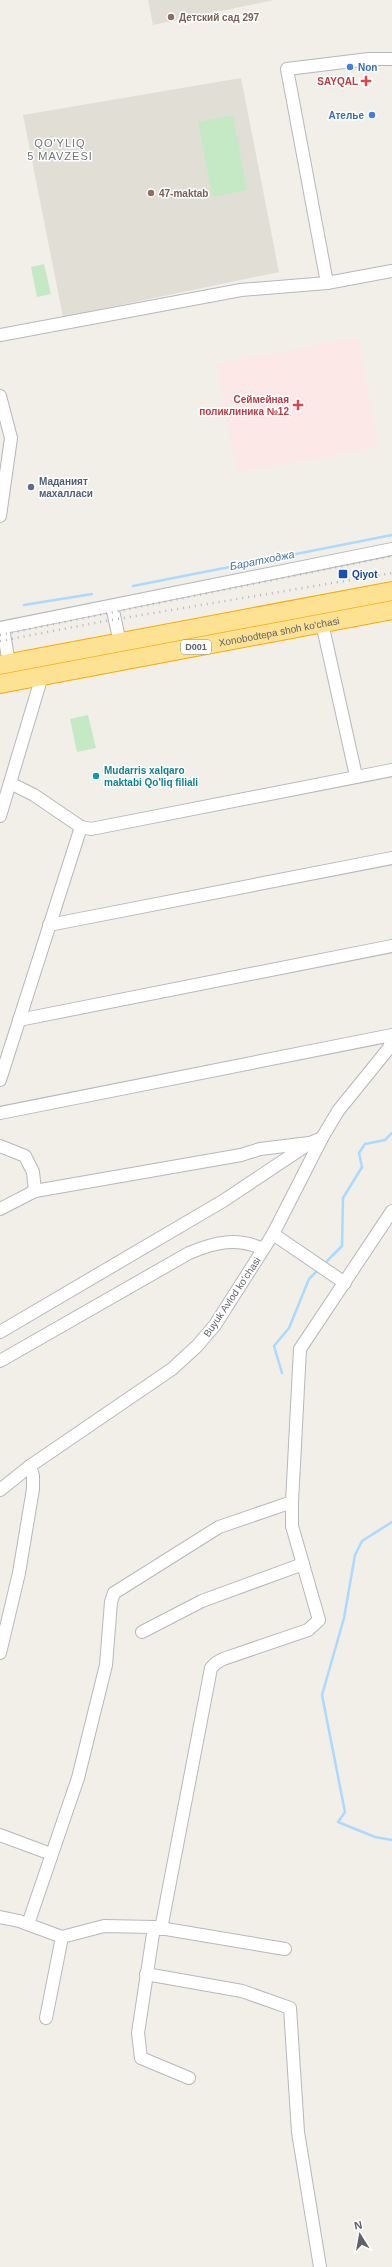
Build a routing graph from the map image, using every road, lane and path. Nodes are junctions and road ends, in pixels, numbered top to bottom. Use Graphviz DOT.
graph roads {
  1 [pos="392,59"];
  2 [pos="392,271"];
  3 [pos="327,283"];
  4 [pos="0,335"];
  5 [pos="0,396"];
  6 [pos="0,516"];
  7 [pos="392,549"];
  8 [pos="392,591"];
  9 [pos="112,606"];
  10 [pos="392,610"];
  11 [pos="322,623"];
  12 [pos="1,628"];
  13 [pos="202,628"];
  14 [pos="120,643"];
  15 [pos="205,645"];
  16 [pos="5,664"];
  17 [pos="42,676"];
  18 [pos="0,684"];
  19 [pos="392,770"];
  20 [pos="356,776"];
  21 [pos="10,783"];
  22 [pos="0,816"];
  23 [pos="81,827"];
  24 [pos="392,858"];
  25 [pos="49,925"];
  26 [pos="392,946"];
  27 [pos="19,1020"];
  28 [pos="392,1035"];
  29 [pos="392,1038"];
  30 [pos="0,1080"];
  31 [pos="0,1113"];
  32 [pos="322,1138"];
  33 [pos="310,1143"];
  34 [pos="0,1146"];
  35 [pos="35,1191"];
  36 [pos="0,1209"];
  37 [pos="392,1211"];
  38 [pos="273,1234"];
  39 [pos="264,1249"];
  40 [pos="345,1283"];
  41 [pos="0,1332"];
  42 [pos="0,1362"];
  43 [pos="30,1466"];
  44 [pos="0,1490"];
  45 [pos="292,1502"];
  46 [pos="303,1564"];
  47 [pos="142,1632"];
  48 [pos="0,1653"];
  49 [pos="0,1835"];
  50 [pos="51,1854"];
  51 [pos="0,1917"];
  52 [pos="28,1924"];
  53 [pos="158,1928"];
  54 [pos="62,1937"];
  55 [pos="285,1948"];
  56 [pos="146,1974"];
  57 [pos="46,2018"];
  58 [pos="189,2078"];
  59 [pos="320,2267"];
  1 -- 3 [label="street"];
  2 -- 3 [label="street"];
  3 -- 4 [label="street"];
  5 -- 6 [label="street"];
  7 -- 9 [label="street"];
  8 -- 13 [label="highway, Xonobodtepa shoh ko'chasi / D001"];
  9 -- 12 [label="street"];
  9 -- 14 [label="street"];
  10 -- 11 [label="highway, Xonobodtepa shoh ko'chasi / D001"];
  11 -- 15 [label="highway, Xonobodtepa shoh ko'chasi / D001"];
  11 -- 20 [label="street"];
  12 -- 16 [label="street"];
  13 -- 14 [label="highway, Xonobodtepa shoh ko'chasi / D001"];
  13 -- 15 [label="highway"];
  14 -- 16 [label="highway, Xonobodtepa shoh ko'chasi / D001"];
  15 -- 17 [label="highway, Xonobodtepa shoh ko'chasi / D001"];
  17 -- 18 [label="highway, Xonobodtepa shoh ko'chasi / D001"];
  17 -- 21 [label="street"];
  19 -- 20 [label="street"];
  20 -- 23 [label="street"];
  21 -- 22 [label="street"];
  21 -- 23 [label="street"];
  23 -- 25 [label="street"];
  24 -- 25 [label="street"];
  25 -- 27 [label="street"];
  26 -- 27 [label="street"];
  27 -- 30 [label="street"];
  28 -- 31 [label="street"];
  29 -- 32 [label="street, Buyuk Avlod koʻchasi"];
  32 -- 33 [label="street"];
  32 -- 38 [label="street, Buyuk Avlod koʻchasi"];
  33 -- 35 [label="street"];
  33 -- 41 [label="street"];
  34 -- 35 [label="street"];
  35 -- 36 [label="street"];
  37 -- 40 [label="street"];
  38 -- 39 [label="street, Buyuk Avlod koʻchasi"];
  38 -- 40 [label="street"];
  39 -- 42 [label="street"];
  39 -- 43 [label="street, Buyuk Avlod koʻchasi"];
  40 -- 45 [label="street"];
  43 -- 44 [label="street, Buyuk Avlod koʻchasi"];
  43 -- 48 [label="street"];
  45 -- 46 [label="street"];
  45 -- 50 [label="street"];
  46 -- 47 [label="street"];
  46 -- 53 [label="street"];
  49 -- 50 [label="street"];
  50 -- 52 [label="street"];
  51 -- 52 [label="street"];
  52 -- 54 [label="street"];
  53 -- 54 [label="street"];
  53 -- 55 [label="street"];
  53 -- 56 [label="street"];
  54 -- 57 [label="street"];
  56 -- 58 [label="street"];
  56 -- 59 [label="street"];
}
